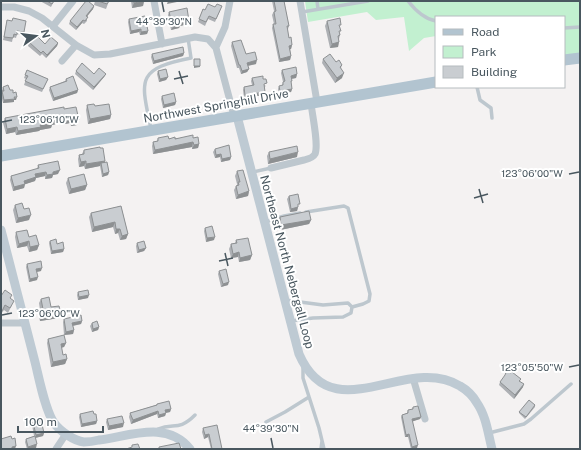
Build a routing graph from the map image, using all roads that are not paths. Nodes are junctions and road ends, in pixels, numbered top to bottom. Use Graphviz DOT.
graph roads {
  1 [pos="73,1"];
  2 [pos="154,1"];
  3 [pos="230,1"];
  4 [pos="300,1"];
  5 [pos="317,1"];
  6 [pos="332,1"];
  7 [pos="368,1"];
  8 [pos="408,1"];
  9 [pos="1,7"];
  10 [pos="332,7"];
  11 [pos="318,9"];
  12 [pos="302,12"];
  13 [pos="435,21"];
  14 [pos="53,26"];
  15 [pos="580,27"];
  16 [pos="565,28"];
  17 [pos="188,38"];
  18 [pos="162,44"];
  19 [pos="76,45"];
  20 [pos="216,47"];
  21 [pos="580,58"];
  22 [pos="565,60"];
  23 [pos="62,61"];
  24 [pos="435,82"];
  25 [pos="477,88"];
  26 [pos="314,102"];
  27 [pos="236,116"];
  28 [pos="492,118"];
  29 [pos="151,130"];
  30 [pos="1,156"];
  31 [pos="271,168"];
  32 [pos="251,172"];
  33 [pos="264,222"];
  34 [pos="1,230"];
  35 [pos="284,300"];
  36 [pos="352,307"];
  37 [pos="290,321"];
  38 [pos="1,323"];
  39 [pos="25,323"];
  40 [pos="303,365"];
  41 [pos="413,378"];
  42 [pos="572,384"];
  43 [pos="309,397"];
  44 [pos="195,415"];
  45 [pos="425,419"];
  46 [pos="266,422"];
  47 [pos="153,432"];
  48 [pos="488,433"];
  49 [pos="66,434"];
  50 [pos="322,440"];
  51 [pos="56,449"];
  52 [pos="190,449"];
  53 [pos="320,449"];
  54 [pos="324,449"];
  55 [pos="492,449"];
  1 -- 14 [label="street"];
  2 -- 18 [label="street"];
  3 -- 20 [label="street"];
  4 -- 12 [label="street"];
  5 -- 11 [label="lane"];
  6 -- 10 [label="lane"];
  7 -- 10 [label="lane"];
  8 -- 13 [label="lane"];
  9 -- 14 [label="street"];
  10 -- 11 [label="lane"];
  11 -- 12 [label="lane"];
  12 -- 26 [label="street"];
  14 -- 19 [label="street"];
  15 -- 16 [label="lane"];
  17 -- 18 [label="street"];
  17 -- 20 [label="street"];
  17 -- 29 [label="lane"];
  18 -- 19 [label="street"];
  19 -- 23 [label="street"];
  20 -- 27 [label="street"];
  21 -- 22 [label="main road"];
  24 -- 26 [label="main road, Northwest Springhill Drive"];
  25 -- 28 [label="lane"];
  26 -- 27 [label="main road, Northwest Springhill Drive"];
  26 -- 31 [label="street"];
  27 -- 29 [label="main road, Northwest Springhill Drive"];
  27 -- 32 [label="street, Northeast North Nebergall Loop"];
  29 -- 30 [label="main road, Northwest Springhill Drive"];
  31 -- 32 [label="lane"];
  32 -- 33 [label="street, Northeast North Nebergall Loop"];
  33 -- 35 [label="street, Northeast North Nebergall Loop"];
  33 -- 36 [label="lane"];
  34 -- 39 [label="street"];
  35 -- 36 [label="lane"];
  35 -- 37 [label="street, Northeast North Nebergall Loop"];
  36 -- 37 [label="lane"];
  37 -- 40 [label="street, Northeast North Nebergall Loop"];
  38 -- 39 [label="street"];
  39 -- 49 [label="street"];
  40 -- 41 [label="street, Northeast North Nebergall Loop"];
  40 -- 43 [label="lane"];
  41 -- 45 [label="street"];
  41 -- 48 [label="street, Northeast North Nebergall Loop"];
  42 -- 48 [label="lane"];
  43 -- 46 [label="lane"];
  43 -- 50 [label="lane"];
  44 -- 47 [label="lane"];
  47 -- 49 [label="street"];
  47 -- 52 [label="street"];
  48 -- 55 [label="street, Northeast North Nebergall Loop"];
  49 -- 51 [label="street"];
  50 -- 53 [label="lane"];
  50 -- 54 [label="lane"];
}
